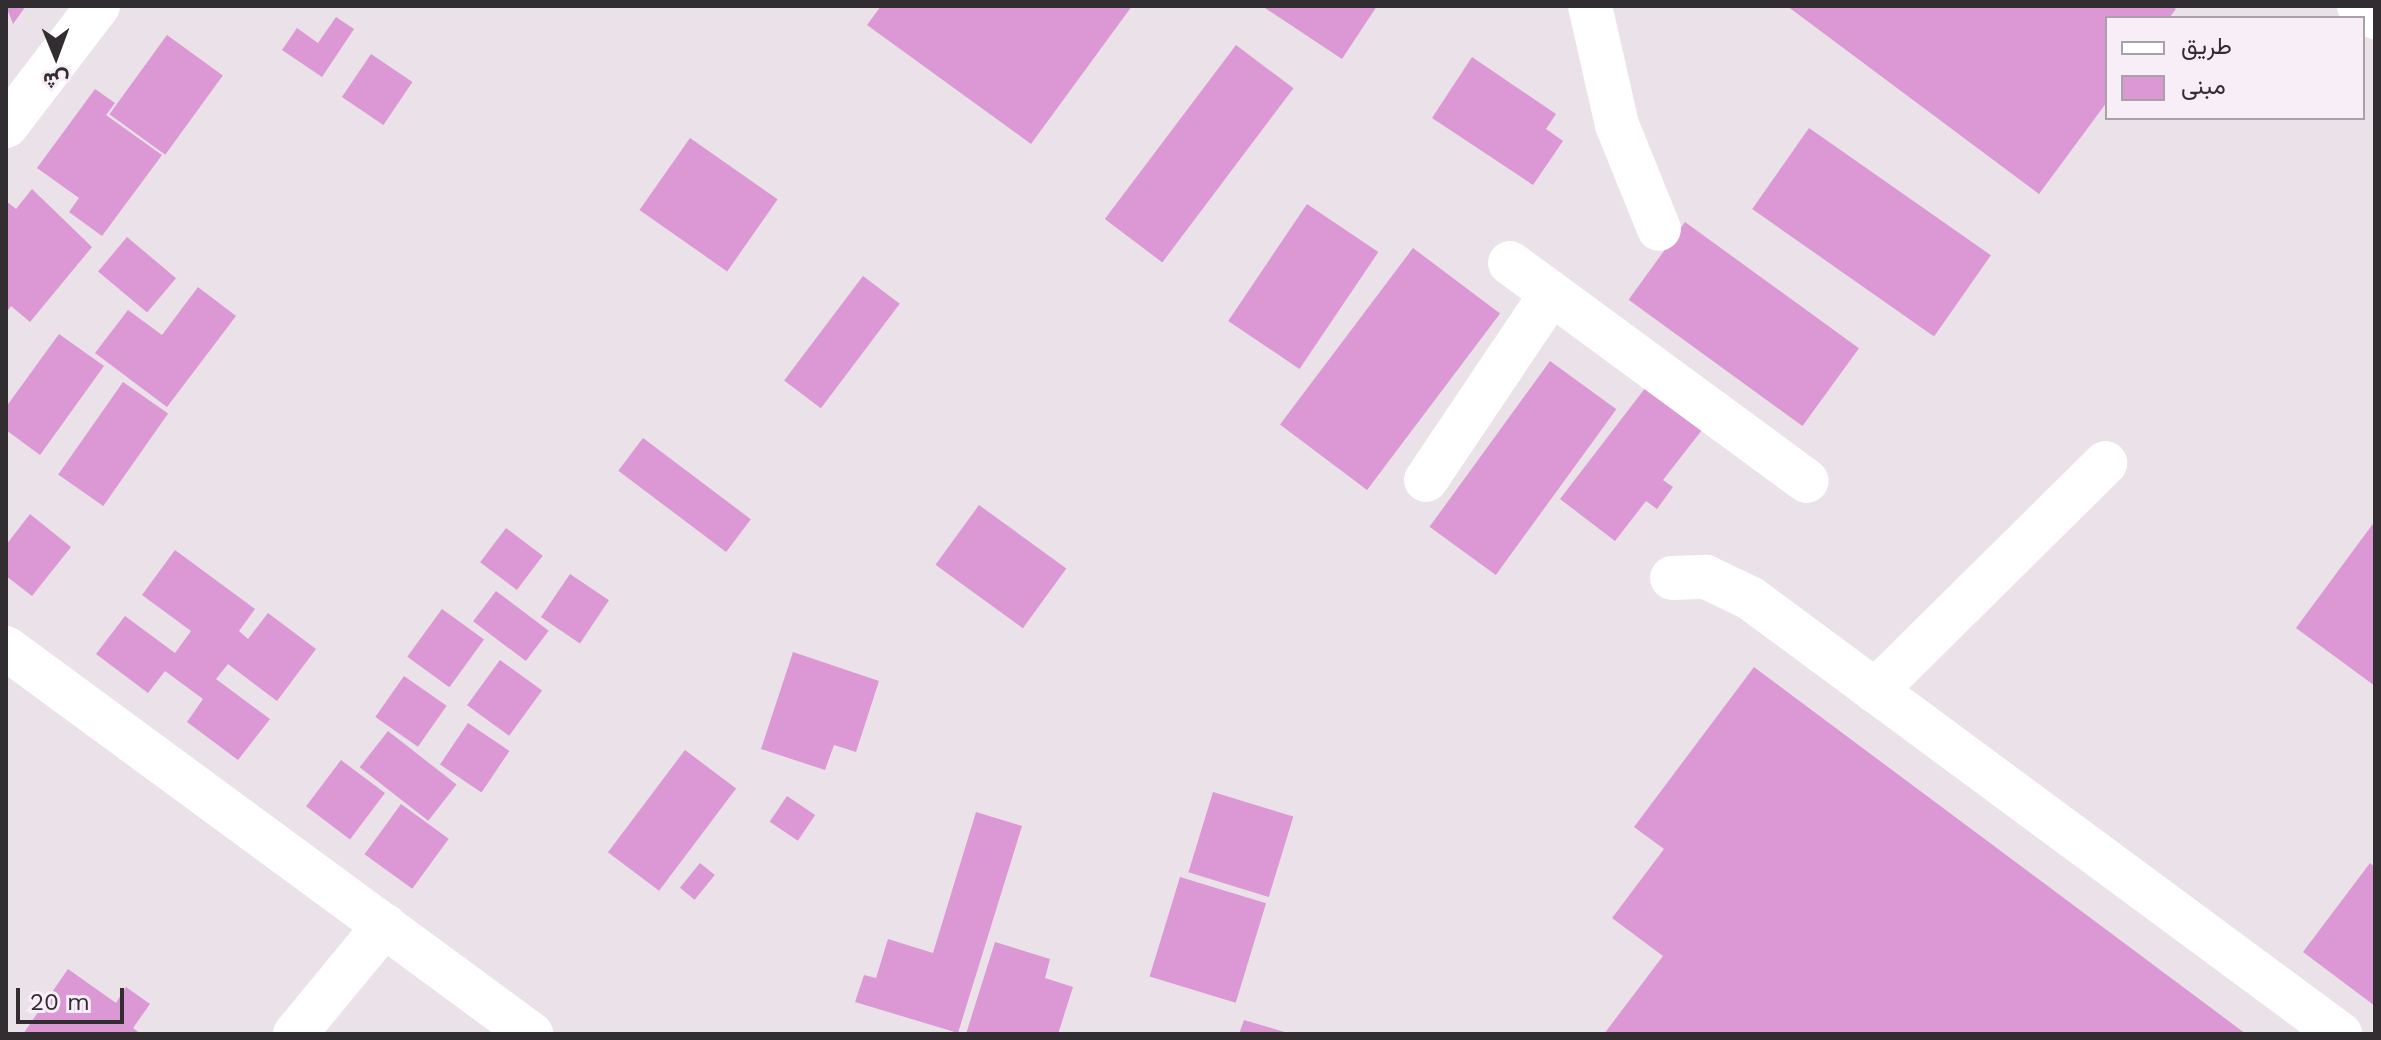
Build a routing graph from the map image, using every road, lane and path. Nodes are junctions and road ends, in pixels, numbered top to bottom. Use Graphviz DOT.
graph roads {
  1 [pos="98,6"];
  2 [pos="1590,6"];
  3 [pos="2359,6"];
  4 [pos="2375,17"];
  5 [pos="6,126"];
  6 [pos="1659,229"];
  7 [pos="1510,263"];
  8 [pos="1551,294"];
  9 [pos="2105,463"];
  10 [pos="1426,480"];
  11 [pos="1807,481"];
  12 [pos="1672,578"];
  13 [pos="6,648"];
  14 [pos="1875,691"];
  15 [pos="385,925"];
  16 [pos="295,1034"];
  17 [pos="531,1034"];
  18 [pos="2340,1034"];
  1 -- 5 [label="street"];
  2 -- 6 [label="street"];
  3 -- 4 [label="street"];
  7 -- 8 [label="street"];
  8 -- 10 [label="street"];
  8 -- 11 [label="street"];
  9 -- 14 [label="street"];
  12 -- 14 [label="street"];
  13 -- 15 [label="street"];
  14 -- 18 [label="street"];
  15 -- 16 [label="street"];
  15 -- 17 [label="street"];
}
